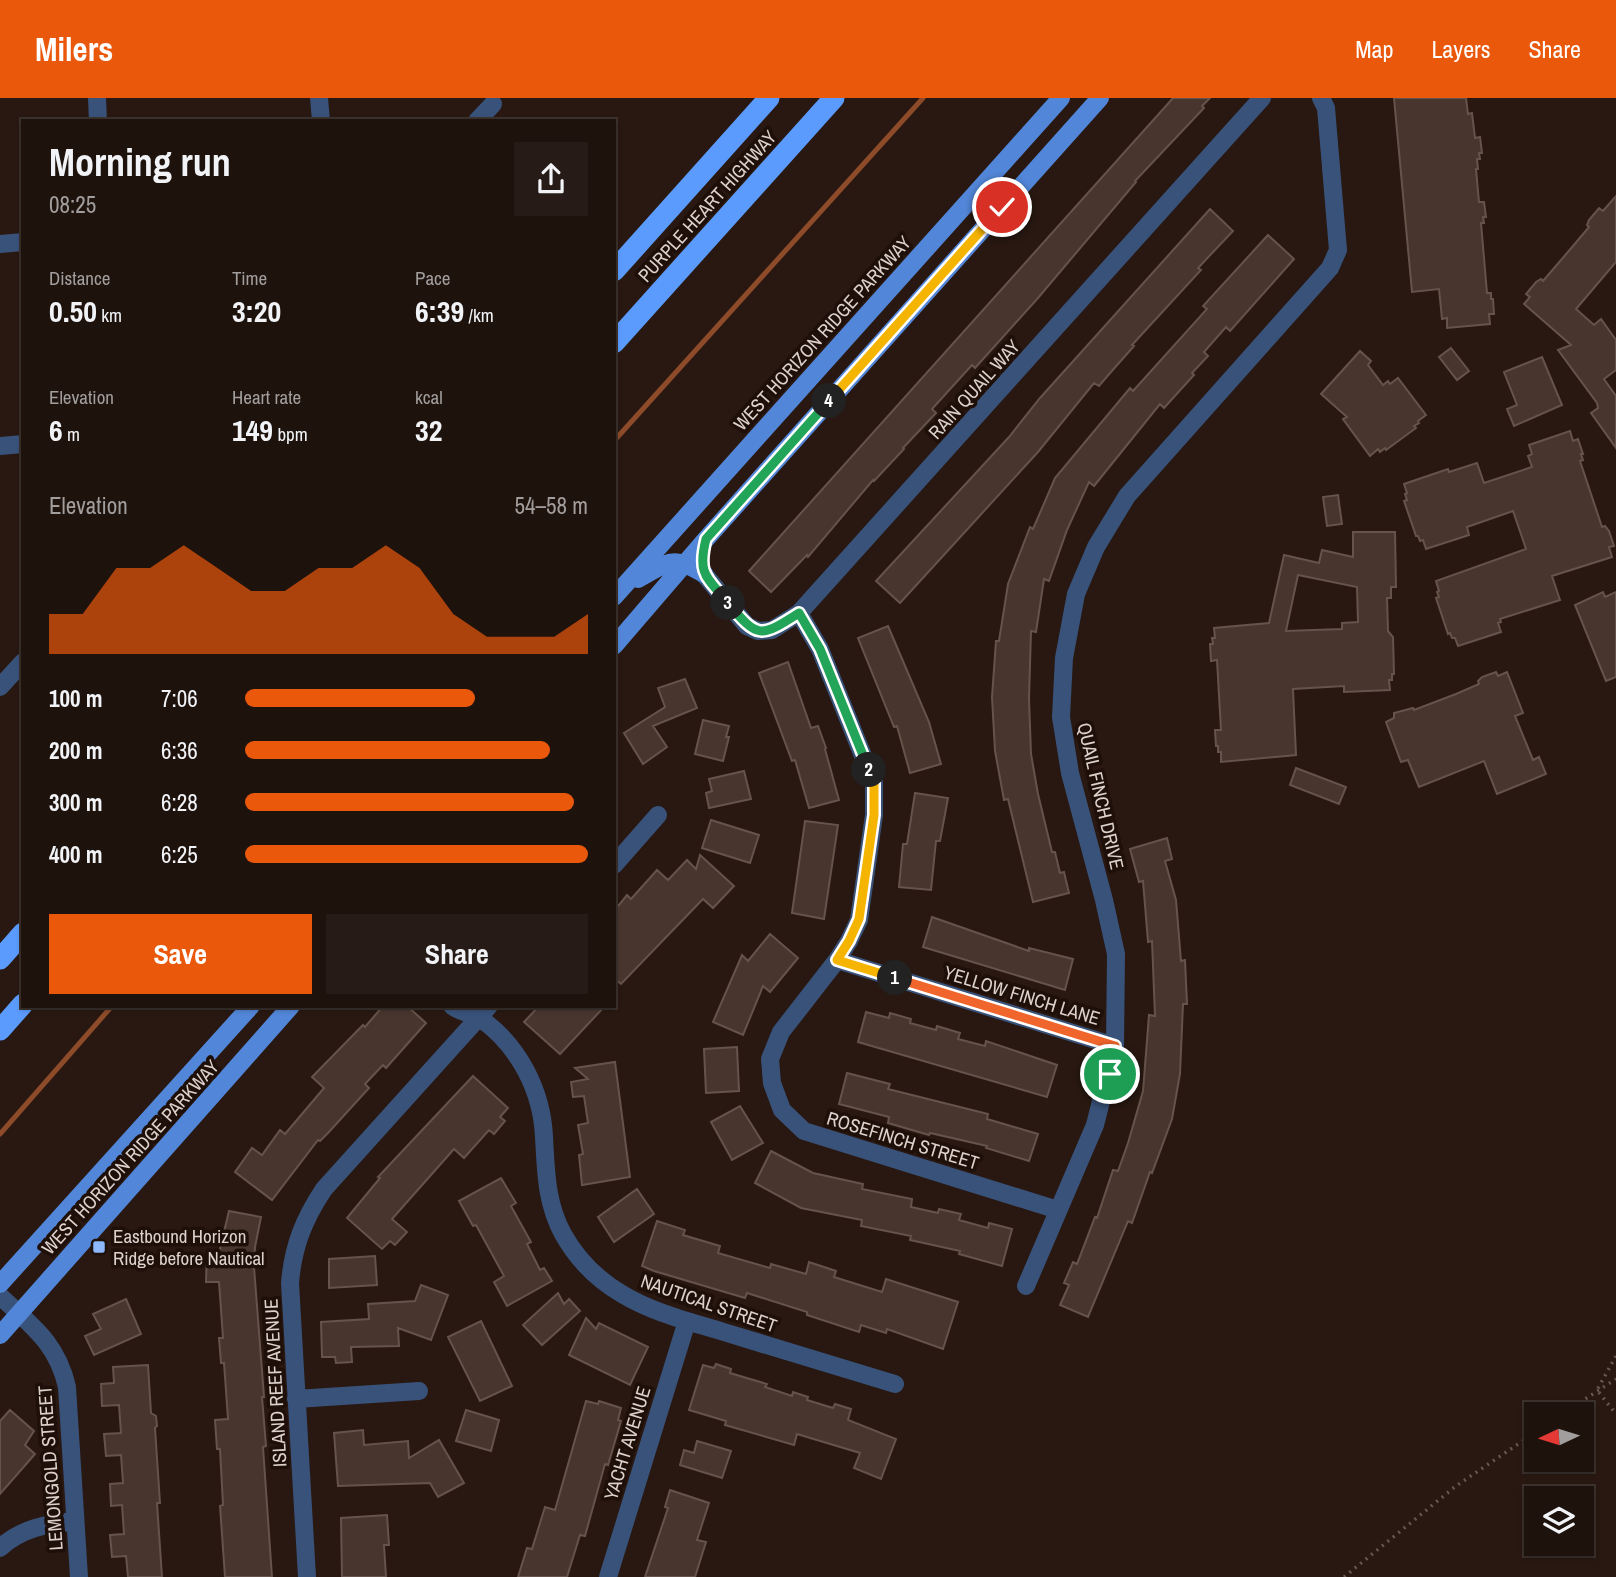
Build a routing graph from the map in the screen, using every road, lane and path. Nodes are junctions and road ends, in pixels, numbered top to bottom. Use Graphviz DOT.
graph roads {
  1 [pos="97,98"];
  2 [pos="319,98"];
  3 [pos="769,98"];
  4 [pos="834,98"];
  5 [pos="1061,98"];
  6 [pos="1100,98"];
  7 [pos="1262,98"];
  8 [pos="1321,98"];
  9 [pos="492,104"];
  10 [pos="98,119"];
  11 [pos="321,119"];
  12 [pos="479,119"];
  13 [pos="21,242"];
  14 [pos="0,243"];
  15 [pos="616,269"];
  16 [pos="616,342"];
  17 [pos="21,444"];
  18 [pos="0,446"];
  19 [pos="706,539"];
  20 [pos="685,563"];
  21 [pos="704,574"];
  22 [pos="619,592"];
  23 [pos="799,613"];
  24 [pos="616,644"];
  25 [pos="21,664"];
  26 [pos="0,687"];
  27 [pos="658,815"];
  28 [pos="616,863"];
  29 [pos="21,935"];
  30 [pos="0,959"];
  31 [pos="837,960"];
  32 [pos="21,1006"];
  33 [pos="249,1008"];
  34 [pos="289,1008"];
  35 [pos="481,1010"];
  36 [pos="0,1030"];
  37 [pos="1115,1046"];
  38 [pos="1058,1210"];
  39 [pos="0,1284"];
  40 [pos="1026,1286"];
  41 [pos="0,1296"];
  42 [pos="19,1314"];
  43 [pos="687,1321"];
  44 [pos="0,1335"];
  45 [pos="1616,1356"];
  46 [pos="1616,1379"];
  47 [pos="895,1384"];
  48 [pos="1597,1390"];
  49 [pos="419,1391"];
  50 [pos="296,1399"];
  51 [pos="1580,1402"];
  52 [pos="1616,1414"];
  53 [pos="1524,1440"];
  54 [pos="75,1521"];
  55 [pos="0,1548"];
  56 [pos="79,1577"];
  57 [pos="307,1577"];
  58 [pos="608,1577"];
  59 [pos="1344,1577"];
  1 -- 10 [label="street"];
  2 -- 11 [label="street"];
  3 -- 15 [label="highway, PURPLE HEART HIGHWAY"];
  4 -- 16 [label="highway, PURPLE HEART HIGHWAY"];
  5 -- 22 [label="main road, WEST HORIZON RIDGE PARKWAY"];
  6 -- 19 [label="main road"];
  7 -- 23 [label="street, RAIN QUAIL WAY"];
  8 -- 37 [label="street, QUAIL FINCH DRIVE"];
  9 -- 12 [label="street"];
  13 -- 14 [label="street"];
  17 -- 18 [label="street"];
  19 -- 20 [label="main road"];
  19 -- 21 [label="main road"];
  20 -- 21 [label="main road"];
  20 -- 22 [label="main road"];
  20 -- 24 [label="main road"];
  21 -- 23 [label="street, RAIN QUAIL WAY"];
  23 -- 31 [label="street"];
  25 -- 26 [label="street"];
  27 -- 28 [label="street"];
  29 -- 30 [label="highway"];
  31 -- 37 [label="street, YELLOW FINCH LANE"];
  31 -- 38 [label="street, ROSEFINCH STREET"];
  32 -- 36 [label="highway"];
  33 -- 39 [label="main road, WEST HORIZON RIDGE PARKWAY"];
  34 -- 42 [label="main road, WEST HORIZON RIDGE PARKWAY"];
  35 -- 43 [label="street, NAUTICAL STREET"];
  35 -- 50 [label="street, ISLAND REEF AVENUE"];
  37 -- 38 [label="street, QUAIL FINCH DRIVE"];
  38 -- 40 [label="street, QUAIL FINCH DRIVE"];
  41 -- 42 [label="street, LEMONGOLD STREET"];
  42 -- 44 [label="main road, WEST HORIZON RIDGE PARKWAY"];
  42 -- 54 [label="street, LEMONGOLD STREET"];
  43 -- 47 [label="street, NAUTICAL STREET"];
  43 -- 58 [label="street, YACHT AVENUE"];
  45 -- 48 [label="path"];
  46 -- 48 [label="path"];
  48 -- 51 [label="path"];
  48 -- 52 [label="path"];
  49 -- 50 [label="street"];
  50 -- 57 [label="street, ISLAND REEF AVENUE"];
  53 -- 59 [label="path"];
  54 -- 55 [label="street"];
  54 -- 56 [label="street, LEMONGOLD STREET"];
}
